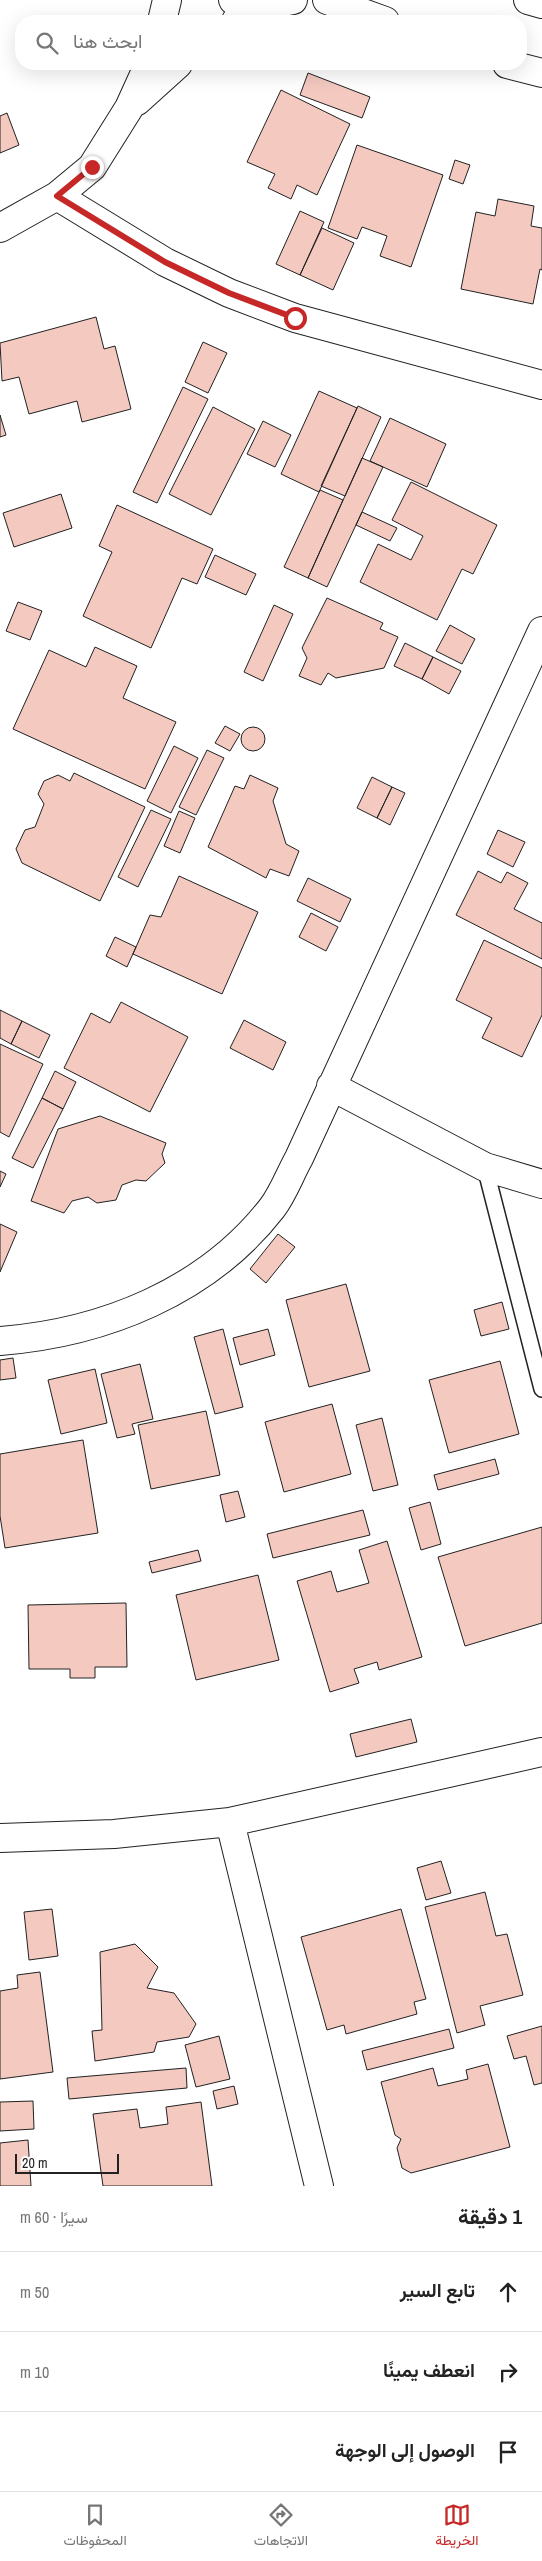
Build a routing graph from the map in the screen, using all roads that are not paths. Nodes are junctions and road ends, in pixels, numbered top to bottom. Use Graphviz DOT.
graph roads {
  1 [pos="167,0"];
  2 [pos="233,0"];
  3 [pos="293,0"];
  4 [pos="327,0"];
  5 [pos="528,0"];
  6 [pos="542,4"];
  7 [pos="262,6"];
  8 [pos="163,15"];
  9 [pos="246,15"];
  10 [pos="368,15"];
  11 [pos="527,69"];
  12 [pos="146,70"];
  13 [pos="171,70"];
  14 [pos="542,73"];
  15 [pos="129,108"];
  16 [pos="57,196"];
  17 [pos="0,228"];
  18 [pos="542,385"];
  19 [pos="542,630"];
  20 [pos="331,1086"];
  21 [pos="485,1167"];
  22 [pos="542,1184"];
  23 [pos="0,1341"];
  24 [pos="542,1390"];
  25 [pos="542,1752"];
  26 [pos="230,1822"];
  27 [pos="0,1838"];
  28 [pos="319,2186"];
  1 -- 8 [label="street"];
  2 -- 7 [label="street"];
  3 -- 7 [label="street"];
  4 -- 10 [label="street"];
  5 -- 6 [label="street"];
  7 -- 9 [label="street"];
  11 -- 14 [label="street"];
  12 -- 15 [label="street"];
  13 -- 15 [label="street"];
  15 -- 16 [label="street"];
  16 -- 17 [label="street"];
  16 -- 18 [label="street"];
  19 -- 20 [label="street"];
  20 -- 21 [label="street"];
  20 -- 23 [label="street"];
  21 -- 22 [label="street"];
  21 -- 24 [label="lane"];
  25 -- 26 [label="street"];
  26 -- 27 [label="street"];
  26 -- 28 [label="street"];
}
